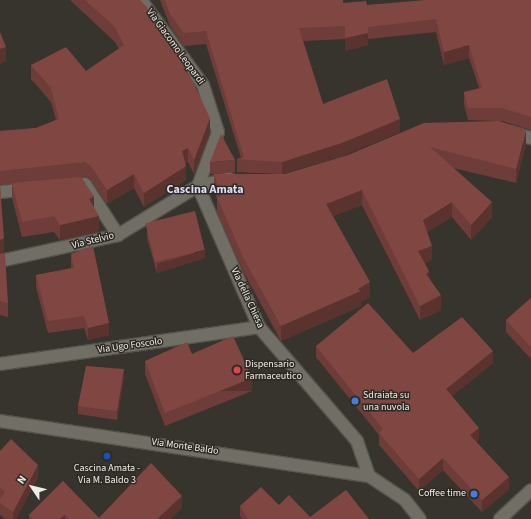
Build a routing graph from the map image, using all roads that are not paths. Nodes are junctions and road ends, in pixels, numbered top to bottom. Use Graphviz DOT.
graph roads {
  1 [pos="141,0"];
  2 [pos="500,128"];
  3 [pos="531,138"];
  4 [pos="244,180"];
  5 [pos="70,185"];
  6 [pos="198,186"];
  7 [pos="39,188"];
  8 [pos="0,192"];
  9 [pos="118,235"];
  10 [pos="0,260"];
  11 [pos="259,327"];
  12 [pos="0,364"];
  13 [pos="0,420"];
  14 [pos="369,476"];
  15 [pos="531,490"];
  16 [pos="420,519"];
  17 [pos="500,519"];
  1 -- 6 [label="street, Via Giacomo Leopardi"];
  2 -- 3 [label="street"];
  4 -- 6 [label="street, Via Stelvio"];
  5 -- 9 [label="street"];
  6 -- 9 [label="street, Via Stelvio"];
  6 -- 11 [label="street, Via della Chiesa"];
  7 -- 8 [label="street"];
  9 -- 10 [label="street, Via Stelvio"];
  11 -- 12 [label="street, Via Ugo Foscolo"];
  11 -- 14 [label="street, Via della Chiesa"];
  13 -- 14 [label="street, Via Monte Baldo"];
  14 -- 16 [label="street"];
  15 -- 17 [label="street"];
}
